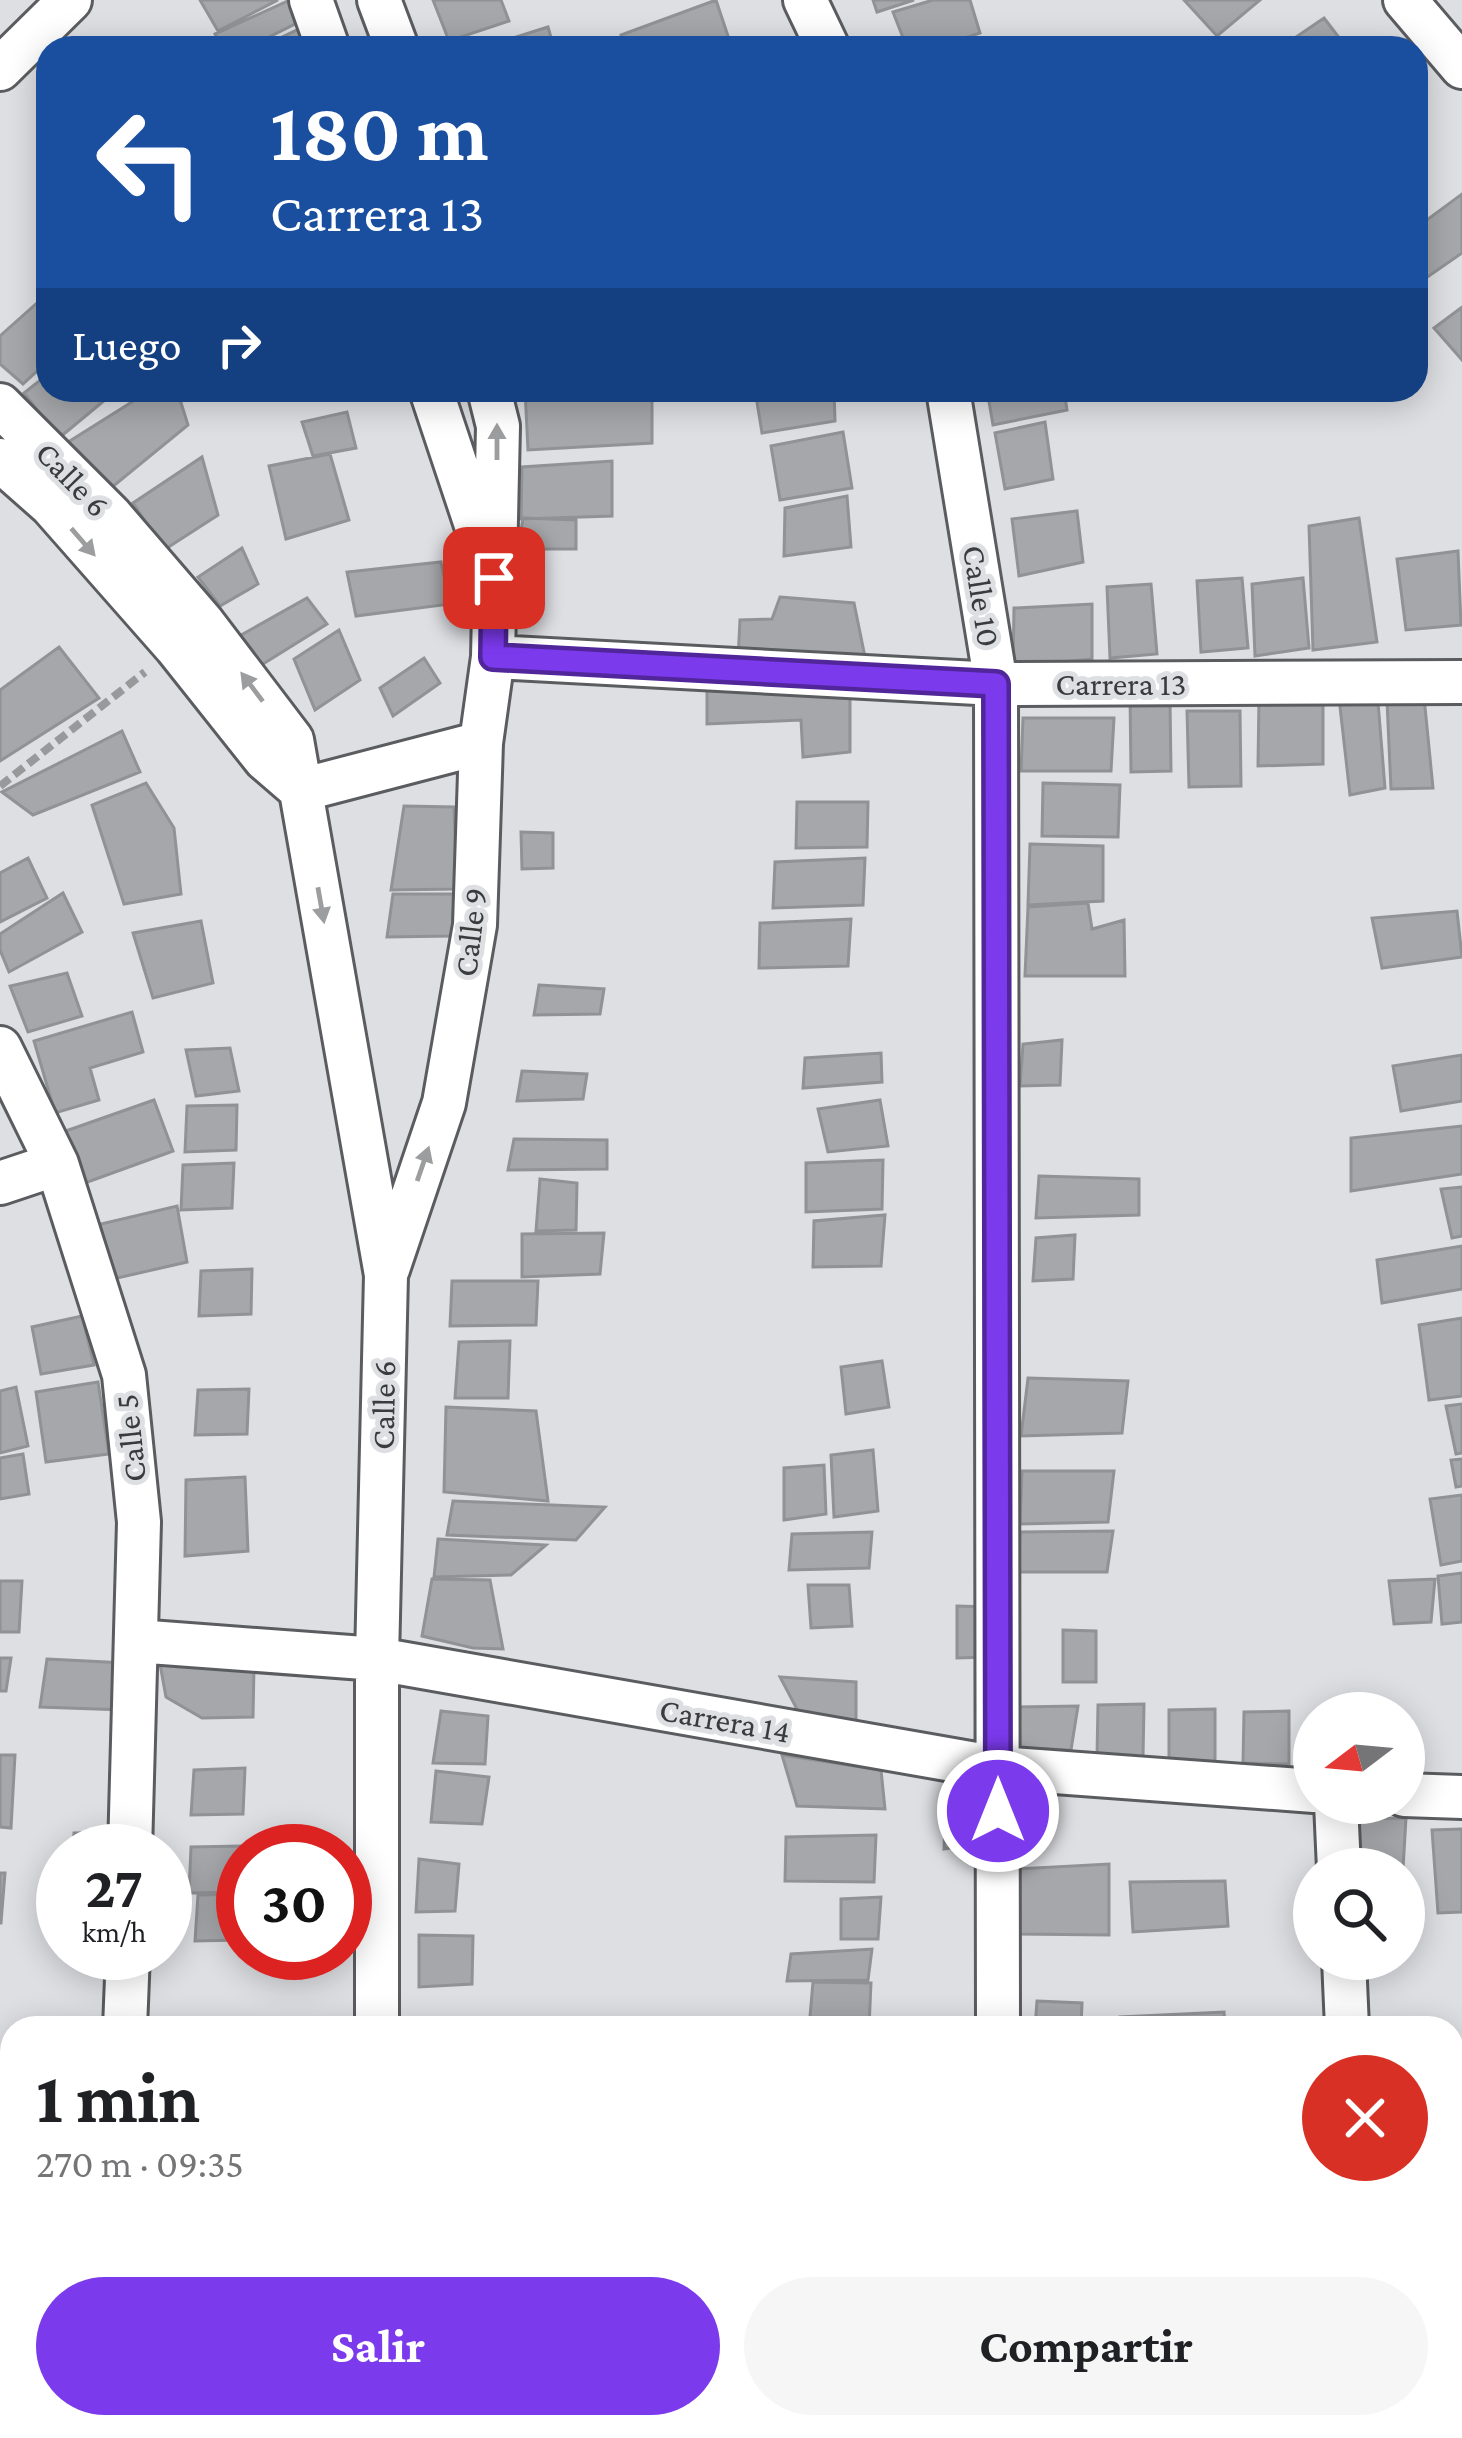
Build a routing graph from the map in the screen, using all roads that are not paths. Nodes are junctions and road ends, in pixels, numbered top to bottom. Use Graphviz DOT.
graph roads {
  1 [pos="70,0"];
  2 [pos="311,0"];
  3 [pos="379,0"];
  4 [pos="805,0"];
  5 [pos="1405,0"];
  6 [pos="324,36"];
  7 [pos="393,36"];
  8 [pos="822,36"];
  9 [pos="1462,67"];
  10 [pos="0,69"];
  11 [pos="435,402"];
  12 [pos="492,402"];
  13 [pos="950,402"];
  14 [pos="0,404"];
  15 [pos="0,460"];
  16 [pos="494,578"];
  17 [pos="493,657"];
  18 [pos="1462,682"];
  19 [pos="996,684"];
  20 [pos="482,743"];
  21 [pos="302,790"];
  22 [pos="0,1048"];
  23 [pos="57,1164"];
  24 [pos="0,1183"];
  25 [pos="386,1275"];
  26 [pos="136,1641"];
  27 [pos="377,1659"];
  28 [pos="998,1768"];
  29 [pos="1293,1789"];
  30 [pos="1425,1796"];
  31 [pos="1462,1797"];
  32 [pos="131,1824"];
  33 [pos="127,1980"];
  34 [pos="1345,1980"];
  35 [pos="125,2016"];
  36 [pos="377,2016"];
  37 [pos="998,2016"];
  38 [pos="1346,2016"];
  1 -- 10 [label="street"];
  2 -- 6 [label="street"];
  3 -- 7 [label="street"];
  4 -- 8 [label="street"];
  5 -- 9 [label="street"];
  11 -- 16 [label="street, Calle 9"];
  16 -- 12 [label="street, Calle 9, one-way"];
  13 -- 19 [label="street, Calle 10"];
  21 -- 14 [label="street, Calle 6, one-way"];
  15 -- 21 [label="street, Calle 6, one-way"];
  16 -- 17 [label="street, Calle 9"];
  17 -- 19 [label="street, Carrera 13"];
  17 -- 20 [label="street, Calle 9"];
  18 -- 19 [label="street, Carrera 13"];
  19 -- 28 [label="street, Calle 10"];
  20 -- 21 [label="street"];
  25 -- 20 [label="street, Calle 9, one-way"];
  21 -- 25 [label="street, Calle 6, one-way"];
  22 -- 23 [label="street, Calle 5"];
  23 -- 24 [label="street"];
  23 -- 26 [label="street, Calle 5"];
  25 -- 27 [label="street, Calle 6"];
  26 -- 27 [label="street, Carrera 14"];
  26 -- 32 [label="street, Calle 5"];
  27 -- 28 [label="street, Carrera 14"];
  27 -- 36 [label="street, Calle 6"];
  28 -- 29 [label="street, Carrera 14"];
  28 -- 37 [label="street, Calle 10"];
  30 -- 31 [label="street"];
  33 -- 35 [label="street"];
  34 -- 38 [label="street"];
}
